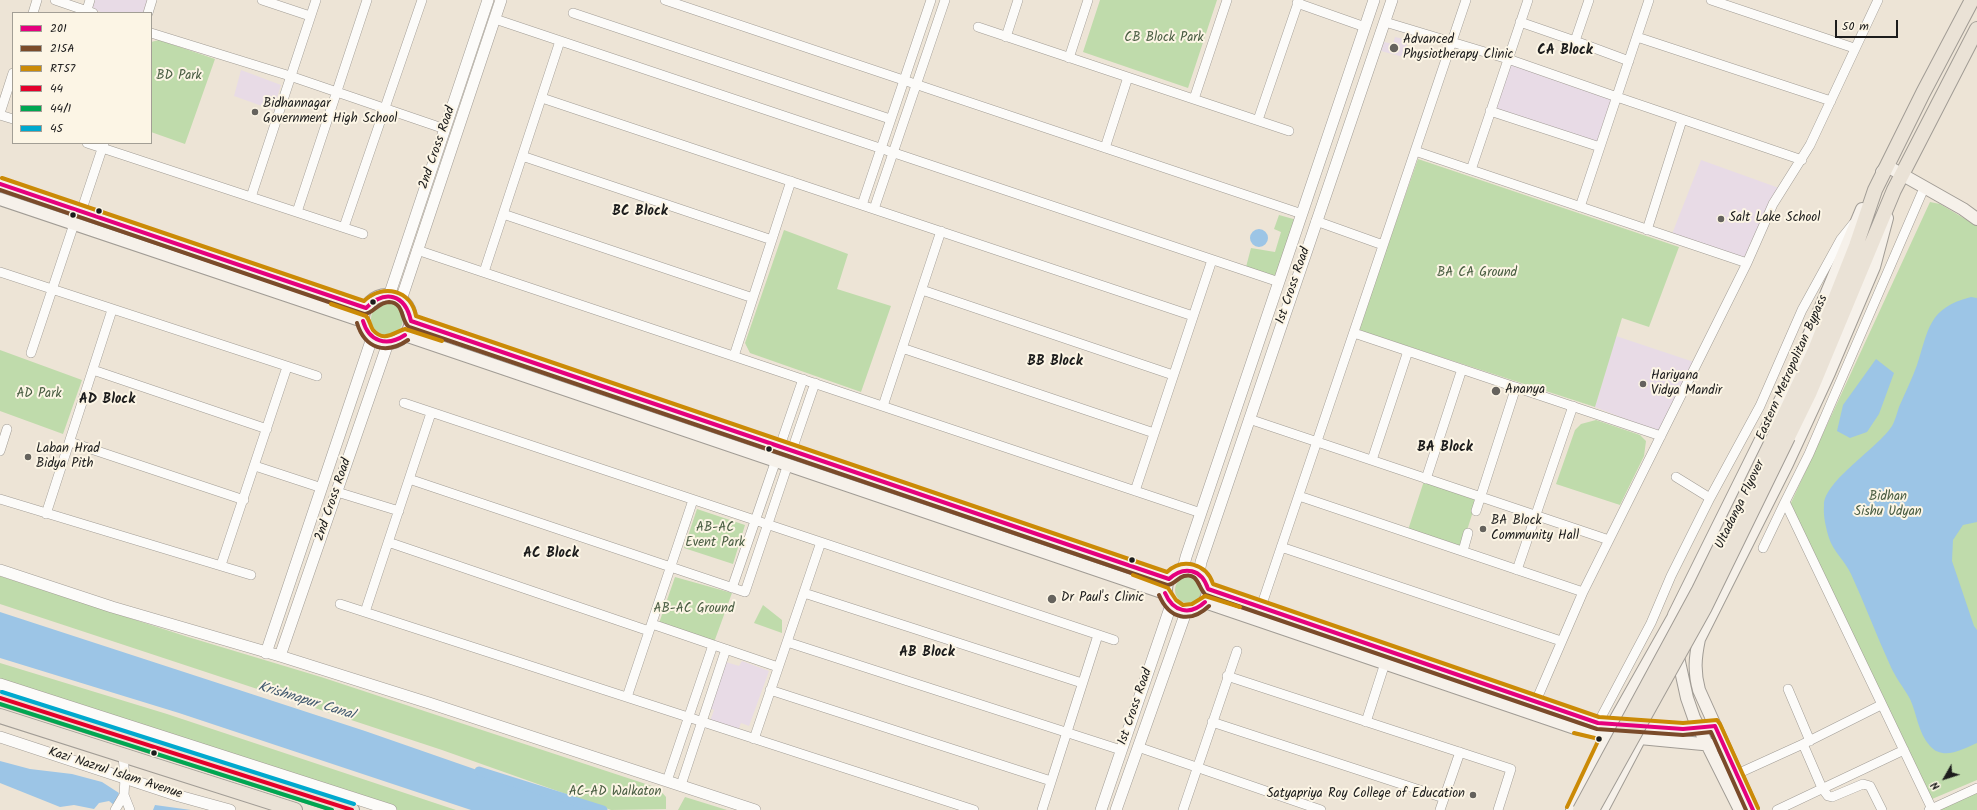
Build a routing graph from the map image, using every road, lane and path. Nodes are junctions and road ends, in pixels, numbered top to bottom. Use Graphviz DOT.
graph roads {
  1 [pos="37,0"];
  2 [pos="55,0"];
  3 [pos="90,0"];
  4 [pos="152,0"];
  5 [pos="262,0"];
  6 [pos="316,0"];
  7 [pos="367,0"];
  8 [pos="422,0"];
  9 [pos="488,0"];
  10 [pos="502,0"];
  11 [pos="666,0"];
  12 [pos="931,0"];
  13 [pos="945,0"];
  14 [pos="1018,0"];
  15 [pos="1088,0"];
  16 [pos="1227,0"];
  17 [pos="1374,0"];
  18 [pos="1392,0"];
  19 [pos="1466,0"];
  20 [pos="1528,0"];
  21 [pos="1589,0"];
  22 [pos="1649,0"];
  23 [pos="1711,0"];
  24 [pos="1878,0"];
  25 [pos="1972,0"];
  26 [pos="1298,2"];
  27 [pos="33,12"];
  28 [pos="89,12"];
  29 [pos="148,12"];
  30 [pos="573,13"];
  31 [pos="310,16"];
  32 [pos="495,19"];
  33 [pos="1386,22"];
  34 [pos="1520,22"];
  35 [pos="978,27"];
  36 [pos="1365,27"];
  37 [pos="1977,29"];
  38 [pos="152,33"];
  39 [pos="1006,37"];
  40 [pos="1637,37"];
  41 [pos="560,41"];
  42 [pos="1575,41"];
  43 [pos="1452,42"];
  44 [pos="1854,48"];
  45 [pos="1069,58"];
  46 [pos="1508,59"];
  47 [pos="1629,61"];
  48 [pos="290,76"];
  49 [pos="12,77"];
  50 [pos="1128,77"];
  51 [pos="903,81"];
  52 [pos="916,85"];
  53 [pos="336,92"];
  54 [pos="542,98"];
  55 [pos="1616,98"];
  56 [pos="1194,99"];
  57 [pos="1831,102"];
  58 [pos="384,108"];
  59 [pos="1490,111"];
  60 [pos="0,114"];
  61 [pos="12,119"];
  62 [pos="890,119"];
  63 [pos="1258,120"];
  64 [pos="1682,120"];
  65 [pos="445,129"];
  66 [pos="1289,131"];
  67 [pos="92,144"];
  68 [pos="103,146"];
  69 [pos="1600,147"];
  70 [pos="1105,148"];
  71 [pos="880,149"];
  72 [pos="1415,151"];
  73 [pos="893,153"];
  74 [pos="522,156"];
  75 [pos="1802,160"];
  76 [pos="1886,166"];
  77 [pos="1470,170"];
  78 [pos="1902,175"];
  79 [pos="791,181"];
  80 [pos="0,184"];
  81 [pos="1924,188"];
  82 [pos="1894,190"];
  83 [pos="251,196"];
  84 [pos="0,199"];
  85 [pos="862,205"];
  86 [pos="1580,207"];
  87 [pos="874,209"];
  88 [pos="81,212"];
  89 [pos="297,212"];
  90 [pos="503,214"];
  91 [pos="1302,214"];
  92 [pos="1977,219"];
  93 [pos="414,220"];
  94 [pos="1316,220"];
  95 [pos="1858,220"];
  96 [pos="74,224"];
  97 [pos="426,224"];
  98 [pos="344,227"];
  99 [pos="1647,230"];
  100 [pos="941,231"];
  101 [pos="363,234"];
  102 [pos="772,240"];
  103 [pos="1383,245"];
  104 [pos="417,250"];
  105 [pos="1212,260"];
  106 [pos="1747,263"];
  107 [pos="0,272"];
  108 [pos="484,272"];
  109 [pos="1279,282"];
  110 [pos="51,290"];
  111 [pos="922,290"];
  112 [pos="389,296"];
  113 [pos="753,298"];
  114 [pos="401,300"];
  115 [pos="366,308"];
  116 [pos="112,310"];
  117 [pos="1193,316"];
  118 [pos="363,321"];
  119 [pos="411,321"];
  120 [pos="1262,333"];
  121 [pos="1354,333"];
  122 [pos="405,335"];
  123 [pos="1277,337"];
  124 [pos="372,338"];
  125 [pos="388,343"];
  126 [pos="902,348"];
  127 [pos="1408,351"];
  128 [pos="31,353"];
  129 [pos="734,356"];
  130 [pos="520,358"];
  131 [pos="287,367"];
  132 [pos="1462,369"];
  133 [pos="93,370"];
  134 [pos="516,372"];
  135 [pos="1174,375"];
  136 [pos="317,376"];
  137 [pos="803,379"];
  138 [pos="815,383"];
  139 [pos="1516,387"];
  140 [pos="404,403"];
  141 [pos="883,406"];
  142 [pos="1573,406"];
  143 [pos="431,413"];
  144 [pos="1249,419"];
  145 [pos="7,429"];
  146 [pos="267,429"];
  147 [pos="1154,433"];
  148 [pos="1782,435"];
  149 [pos="1661,436"];
  150 [pos="70,442"];
  151 [pos="1317,442"];
  152 [pos="780,446"];
  153 [pos="334,450"];
  154 [pos="792,450"];
  155 [pos="0,451"];
  156 [pos="349,456"];
  157 [pos="776,460"];
  158 [pos="1372,460"];
  159 [pos="788,464"];
  160 [pos="255,466"];
  161 [pos="847,469"];
  162 [pos="1676,478"];
  163 [pos="409,479"];
  164 [pos="1426,479"];
  165 [pos="841,482"];
  166 [pos="322,488"];
  167 [pos="1135,491"];
  168 [pos="337,492"];
  169 [pos="1298,496"];
  170 [pos="1480,497"];
  171 [pos="1710,498"];
  172 [pos="0,499"];
  173 [pos="244,500"];
  174 [pos="693,500"];
  175 [pos="1785,502"];
  176 [pos="399,511"];
  177 [pos="1476,511"];
  178 [pos="1201,513"];
  179 [pos="46,514"];
  180 [pos="1534,515"];
  181 [pos="755,521"];
  182 [pos="768,525"];
  183 [pos="1033,533"];
  184 [pos="1468,533"];
  185 [pos="305,537"];
  186 [pos="1609,540"];
  187 [pos="388,542"];
  188 [pos="821,542"];
  189 [pos="320,543"];
  190 [pos="1029,546"];
  191 [pos="1281,547"];
  192 [pos="1763,548"];
  193 [pos="1463,551"];
  194 [pos="220,566"];
  195 [pos="670,567"];
  196 [pos="1183,569"];
  197 [pos="0,570"];
  198 [pos="1517,570"];
  199 [pos="1199,573"];
  200 [pos="251,575"];
  201 [pos="1168,579"];
  202 [pos="732,588"];
  203 [pos="1208,589"];
  204 [pos="1583,592"];
  205 [pos="804,593"];
  206 [pos="1166,593"];
  207 [pos="1205,602"];
  208 [pos="340,604"];
  209 [pos="1171,605"];
  210 [pos="1261,607"];
  211 [pos="365,612"];
  212 [pos="1186,612"];
  213 [pos="1674,615"];
  214 [pos="1317,626"];
  215 [pos="650,628"];
  216 [pos="1098,635"];
  217 [pos="1312,639"];
  218 [pos="1114,640"];
  219 [pos="1561,641"];
  220 [pos="787,642"];
  221 [pos="713,645"];
  222 [pos="726,649"];
  223 [pos="1237,651"];
  224 [pos="266,653"];
  225 [pos="280,656"];
  226 [pos="1384,663"];
  227 [pos="778,667"];
  228 [pos="1227,676"];
  229 [pos="1082,683"];
  230 [pos="0,684"];
  231 [pos="1788,689"];
  232 [pos="770,690"];
  233 [pos="627,697"];
  234 [pos="0,698"];
  235 [pos="1536,700"];
  236 [pos="1881,705"];
  237 [pos="0,716"];
  238 [pos="689,717"];
  239 [pos="701,721"];
  240 [pos="1212,722"];
  241 [pos="1366,722"];
  242 [pos="1598,723"];
  243 [pos="1715,726"];
  244 [pos="1699,728"];
  245 [pos="1610,729"];
  246 [pos="1066,732"];
  247 [pos="1643,732"];
  248 [pos="0,737"];
  249 [pos="754,738"];
  250 [pos="1807,743"];
  251 [pos="1722,744"];
  252 [pos="1707,746"];
  253 [pos="1138,747"];
  254 [pos="1121,750"];
  255 [pos="1904,750"];
  256 [pos="1460,752"];
  257 [pos="123,756"];
  258 [pos="1197,768"];
  259 [pos="1737,774"];
  260 [pos="125,778"];
  261 [pos="667,781"];
  262 [pos="1051,781"];
  263 [pos="680,785"];
  264 [pos="1822,788"];
  265 [pos="1977,788"];
  266 [pos="1108,790"];
  267 [pos="1122,794"];
  268 [pos="124,795"];
  269 [pos="1444,798"];
  270 [pos="1931,809"];
  271 [pos="115,810"];
  272 [pos="130,810"];
  273 [pos="230,810"];
  274 [pos="295,810"];
  275 [pos="352,810"];
  276 [pos="391,810"];
  277 [pos="755,810"];
  278 [pos="974,810"];
  279 [pos="1042,810"];
  280 [pos="1101,810"];
  281 [pos="1116,810"];
  282 [pos="1184,810"];
  283 [pos="1321,810"];
  284 [pos="1440,810"];
  285 [pos="1498,810"];
  286 [pos="1572,810"];
  287 [pos="1580,810"];
  288 [pos="1592,810"];
  289 [pos="1602,810"];
  290 [pos="1740,810"];
  291 [pos="1754,810"];
  292 [pos="1776,810"];
  293 [pos="1882,810"];
  1 -- 27 [label="street"];
  2 -- 28 [label="street"];
  3 -- 28 [label="street"];
  4 -- 29 [label="street"];
  5 -- 31 [label="street"];
  6 -- 31 [label="street"];
  7 -- 53 [label="street"];
  8 -- 58 [label="street"];
  9 -- 65 [label="street, 2nd Cross Road"];
  10 -- 32 [label="street"];
  11 -- 51 [label="street"];
  12 -- 51 [label="street"];
  13 -- 52 [label="street"];
  14 -- 39 [label="street"];
  15 -- 45 [label="street"];
  16 -- 56 [label="street"];
  17 -- 36 [label="street, 1st Cross Road"];
  18 -- 33 [label="street, 1st Cross Road"];
  19 -- 43 [label="street"];
  20 -- 34 [label="street"];
  21 -- 42 [label="street"];
  22 -- 40 [label="street"];
  23 -- 44 [label="street"];
  24 -- 44 [label="street"];
  25 -- 76 [label="main road, Eastern Metropolitan Bypass"];
  26 -- 36 [label="street"];
  26 -- 63 [label="street"];
  30 -- 62 [label="street"];
  31 -- 48 [label="street"];
  32 -- 41 [label="street"];
  32 -- 97 [label="street"];
  33 -- 43 [label="street"];
  33 -- 94 [label="street, 1st Cross Road"];
  34 -- 42 [label="street"];
  34 -- 46 [label="street"];
  35 -- 39 [label="street"];
  36 -- 91 [label="street, 1st Cross Road"];
  37 -- 78 [label="main road"];
  38 -- 48 [label="street"];
  39 -- 45 [label="street"];
  40 -- 47 [label="street"];
  40 -- 57 [label="street"];
  41 -- 54 [label="street"];
  41 -- 71 [label="street"];
  42 -- 47 [label="street"];
  43 -- 46 [label="street"];
  43 -- 72 [label="street"];
  44 -- 57 [label="street"];
  45 -- 50 [label="street"];
  46 -- 55 [label="street"];
  46 -- 59 [label="street"];
  47 -- 55 [label="street"];
  48 -- 53 [label="street"];
  48 -- 83 [label="street"];
  49 -- 60 [label="street"];
  50 -- 56 [label="street"];
  50 -- 70 [label="street"];
  51 -- 52 [label="street"];
  51 -- 62 [label="street"];
  52 -- 70 [label="street"];
  52 -- 73 [label="street"];
  53 -- 58 [label="street"];
  53 -- 89 [label="street"];
  54 -- 74 [label="street"];
  54 -- 79 [label="street"];
  55 -- 64 [label="street"];
  55 -- 69 [label="street"];
  56 -- 63 [label="street"];
  57 -- 75 [label="street"];
  58 -- 65 [label="street"];
  58 -- 98 [label="street"];
  59 -- 69 [label="street"];
  59 -- 77 [label="street"];
  60 -- 61 [label="street"];
  62 -- 71 [label="street"];
  63 -- 66 [label="street"];
  64 -- 75 [label="street"];
  64 -- 99 [label="street"];
  65 -- 93 [label="street, 2nd Cross Road"];
  67 -- 68 [label="street"];
  68 -- 83 [label="street"];
  68 -- 88 [label="street"];
  69 -- 86 [label="street"];
  70 -- 91 [label="street"];
  71 -- 73 [label="street"];
  71 -- 85 [label="street"];
  72 -- 77 [label="street"];
  72 -- 103 [label="street"];
  73 -- 87 [label="street"];
  73 -- 105 [label="street"];
  74 -- 90 [label="street"];
  74 -- 102 [label="street"];
  75 -- 106 [label="street"];
  76 -- 78 [label="main road"];
  76 -- 95 [label="main road, Eastern Metropolitan Bypass"];
  76 -- 148 [label="main road, Ultadanga Flyover"];
  77 -- 86 [label="street"];
  78 -- 81 [label="main road"];
  78 -- 82 [label="main road"];
  79 -- 85 [label="street"];
  79 -- 102 [label="street"];
  80 -- 88 [label="main road"];
  81 -- 92 [label="main road"];
  81 -- 175 [label="street"];
  82 -- 148 [label="main road, Ultadanga Flyover"];
  82 -- 243 [label="main road"];
  83 -- 89 [label="street"];
  84 -- 96 [label="main road"];
  85 -- 87 [label="street"];
  86 -- 99 [label="street"];
  87 -- 100 [label="street"];
  88 -- 115 [label="main road"];
  89 -- 98 [label="street"];
  90 -- 108 [label="street"];
  90 -- 113 [label="street"];
  91 -- 109 [label="street, 1st Cross Road"];
  93 -- 97 [label="street"];
  93 -- 112 [label="street, 2nd Cross Road"];
  94 -- 103 [label="street"];
  94 -- 123 [label="street, 1st Cross Road"];
  95 -- 171 [label="street"];
  95 -- 213 [label="main road, Eastern Metropolitan Bypass"];
  96 -- 110 [label="street"];
  96 -- 118 [label="main road"];
  97 -- 104 [label="street"];
  98 -- 101 [label="street"];
  99 -- 106 [label="street"];
  100 -- 111 [label="street"];
  100 -- 117 [label="street"];
  102 -- 113 [label="street"];
  103 -- 121 [label="street"];
  104 -- 108 [label="street"];
  104 -- 114 [label="street"];
  105 -- 109 [label="street"];
  105 -- 117 [label="street"];
  106 -- 149 [label="street"];
  107 -- 110 [label="street"];
  108 -- 129 [label="street"];
  109 -- 120 [label="street, 1st Cross Road"];
  110 -- 116 [label="street"];
  110 -- 128 [label="street"];
  111 -- 126 [label="street"];
  111 -- 135 [label="street"];
  112 -- 114 [label="main road"];
  112 -- 115 [label="main road"];
  113 -- 129 [label="street"];
  114 -- 119 [label="main road"];
  115 -- 118 [label="main road"];
  116 -- 131 [label="street"];
  116 -- 133 [label="street"];
  117 -- 135 [label="street"];
  118 -- 124 [label="main road"];
  119 -- 122 [label="main road"];
  119 -- 130 [label="main road"];
  120 -- 123 [label="street"];
  120 -- 178 [label="street, 1st Cross Road"];
  121 -- 127 [label="street"];
  121 -- 151 [label="street"];
  122 -- 125 [label="main road"];
  122 -- 134 [label="main road"];
  123 -- 144 [label="street, 1st Cross Road"];
  124 -- 125 [label="main road"];
  124 -- 153 [label="street"];
  125 -- 156 [label="street, 2nd Cross Road"];
  126 -- 141 [label="street"];
  126 -- 147 [label="street"];
  127 -- 132 [label="street"];
  127 -- 158 [label="street"];
  129 -- 137 [label="street"];
  130 -- 134 [label="main road"];
  130 -- 152 [label="main road"];
  131 -- 136 [label="street"];
  131 -- 146 [label="street"];
  132 -- 139 [label="street"];
  132 -- 164 [label="street"];
  133 -- 146 [label="street"];
  133 -- 150 [label="street"];
  134 -- 157 [label="main road"];
  135 -- 147 [label="street"];
  137 -- 138 [label="street"];
  137 -- 152 [label="street"];
  138 -- 141 [label="street"];
  138 -- 154 [label="street"];
  139 -- 142 [label="street"];
  139 -- 170 [label="street"];
  140 -- 143 [label="street"];
  141 -- 167 [label="street"];
  142 -- 149 [label="street"];
  142 -- 180 [label="street"];
  143 -- 163 [label="street"];
  143 -- 174 [label="street"];
  144 -- 151 [label="street"];
  144 -- 199 [label="street, 1st Cross Road"];
  145 -- 155 [label="street"];
  146 -- 160 [label="street"];
  147 -- 167 [label="street"];
  148 -- 287 [label="main road, Ultadanga Flyover, bridge"];
  148 -- 288 [label="main road, Ultadanga Flyover, bridge"];
  149 -- 186 [label="street"];
  150 -- 173 [label="street"];
  150 -- 179 [label="street"];
  151 -- 158 [label="street"];
  151 -- 169 [label="street"];
  152 -- 154 [label="main road"];
  153 -- 156 [label="street"];
  153 -- 166 [label="street"];
  154 -- 161 [label="main road"];
  156 -- 168 [label="street, 2nd Cross Road"];
  157 -- 159 [label="main road"];
  157 -- 181 [label="street"];
  158 -- 164 [label="street"];
  159 -- 165 [label="main road"];
  159 -- 182 [label="street"];
  160 -- 166 [label="street"];
  160 -- 173 [label="street"];
  161 -- 165 [label="main road"];
  161 -- 183 [label="main road"];
  162 -- 171 [label="street"];
  163 -- 176 [label="street"];
  163 -- 195 [label="street"];
  164 -- 170 [label="street"];
  165 -- 190 [label="main road"];
  166 -- 185 [label="street"];
  167 -- 178 [label="street"];
  168 -- 176 [label="street"];
  168 -- 189 [label="street, 2nd Cross Road"];
  169 -- 191 [label="street"];
  169 -- 193 [label="street"];
  170 -- 177 [label="street"];
  170 -- 180 [label="street"];
  171 -- 242 [label="street"];
  172 -- 179 [label="street"];
  173 -- 194 [label="street"];
  174 -- 181 [label="street"];
  174 -- 195 [label="street"];
  175 -- 192 [label="street"];
  175 -- 236 [label="street"];
  176 -- 187 [label="street"];
  178 -- 196 [label="street, 1st Cross Road"];
  179 -- 194 [label="street"];
  180 -- 186 [label="street"];
  180 -- 198 [label="street"];
  181 -- 182 [label="street"];
  181 -- 202 [label="street"];
  182 -- 188 [label="street"];
  182 -- 202 [label="street"];
  183 -- 190 [label="main road"];
  183 -- 201 [label="main road"];
  184 -- 193 [label="street"];
  185 -- 189 [label="street"];
  185 -- 224 [label="street"];
  186 -- 204 [label="street"];
  187 -- 211 [label="street"];
  187 -- 215 [label="street"];
  188 -- 205 [label="street"];
  188 -- 216 [label="street"];
  189 -- 225 [label="street, 2nd Cross Road"];
  190 -- 206 [label="main road"];
  191 -- 210 [label="street"];
  191 -- 219 [label="street"];
  193 -- 198 [label="street"];
  194 -- 200 [label="street"];
  195 -- 202 [label="street"];
  195 -- 215 [label="street"];
  196 -- 199 [label="main road"];
  196 -- 201 [label="main road"];
  197 -- 224 [label="street"];
  198 -- 204 [label="street"];
  199 -- 203 [label="main road"];
  201 -- 206 [label="main road"];
  203 -- 207 [label="main road"];
  203 -- 210 [label="main road"];
  204 -- 219 [label="street"];
  205 -- 220 [label="street"];
  205 -- 229 [label="street"];
  206 -- 209 [label="main road"];
  207 -- 212 [label="main road"];
  207 -- 217 [label="main road"];
  208 -- 211 [label="street"];
  209 -- 212 [label="main road"];
  209 -- 254 [label="street, 1st Cross Road"];
  210 -- 214 [label="main road"];
  211 -- 233 [label="street"];
  212 -- 253 [label="street"];
  213 -- 244 [label="main road, Eastern Metropolitan Bypass"];
  213 -- 245 [label="main road"];
  214 -- 217 [label="main road"];
  214 -- 235 [label="main road"];
  215 -- 221 [label="street"];
  215 -- 233 [label="street"];
  216 -- 218 [label="street"];
  216 -- 229 [label="street"];
  217 -- 226 [label="main road"];
  219 -- 235 [label="street"];
  220 -- 227 [label="street"];
  220 -- 246 [label="street"];
  221 -- 222 [label="street"];
  221 -- 238 [label="street"];
  222 -- 227 [label="street"];
  222 -- 239 [label="street"];
  223 -- 228 [label="street"];
  224 -- 225 [label="street"];
  225 -- 261 [label="street"];
  226 -- 241 [label="street"];
  226 -- 245 [label="main road"];
  227 -- 232 [label="street"];
  228 -- 240 [label="street"];
  228 -- 241 [label="street"];
  229 -- 246 [label="street"];
  230 -- 276 [label="street"];
  231 -- 250 [label="street"];
  232 -- 249 [label="street"];
  232 -- 262 [label="street"];
  233 -- 238 [label="street"];
  234 -- 275 [label="main road"];
  235 -- 242 [label="main road"];
  236 -- 250 [label="street"];
  236 -- 255 [label="street"];
  237 -- 257 [label="main road, Kazi Nazrul Islam Avenue"];
  238 -- 239 [label="street"];
  238 -- 261 [label="street"];
  239 -- 249 [label="street"];
  239 -- 263 [label="street"];
  240 -- 258 [label="street"];
  240 -- 269 [label="street"];
  241 -- 256 [label="street"];
  242 -- 245 [label="main road"];
  243 -- 244 [label="main road"];
  243 -- 251 [label="main road"];
  244 -- 247 [label="main road"];
  244 -- 252 [label="main road, Eastern Metropolitan Bypass"];
  245 -- 247 [label="main road"];
  245 -- 286 [label="main road"];
  246 -- 254 [label="street"];
  246 -- 262 [label="street"];
  247 -- 252 [label="main road"];
  247 -- 289 [label="main road"];
  248 -- 260 [label="street, Kazi Nazrul Islam Avenue"];
  249 -- 278 [label="street"];
  250 -- 259 [label="street"];
  250 -- 264 [label="street"];
  251 -- 252 [label="main road"];
  251 -- 259 [label="main road"];
  252 -- 290 [label="main road, Eastern Metropolitan Bypass"];
  253 -- 258 [label="street"];
  253 -- 267 [label="street"];
  254 -- 266 [label="street, 1st Cross Road"];
  255 -- 264 [label="street"];
  255 -- 270 [label="street"];
  256 -- 269 [label="street"];
  256 -- 285 [label="street"];
  257 -- 260 [label="street"];
  257 -- 274 [label="main road, Kazi Nazrul Islam Avenue"];
  258 -- 282 [label="street"];
  258 -- 283 [label="street"];
  259 -- 291 [label="main road"];
  260 -- 268 [label="street"];
  260 -- 273 [label="street, Kazi Nazrul Islam Avenue"];
  261 -- 263 [label="street"];
  262 -- 279 [label="street"];
  263 -- 277 [label="street"];
  264 -- 292 [label="street"];
  264 -- 293 [label="street"];
  265 -- 270 [label="street"];
  266 -- 267 [label="street"];
  266 -- 280 [label="street, 1st Cross Road"];
  267 -- 281 [label="street"];
  268 -- 271 [label="street"];
  268 -- 272 [label="street"];
  269 -- 284 [label="street"];
}
